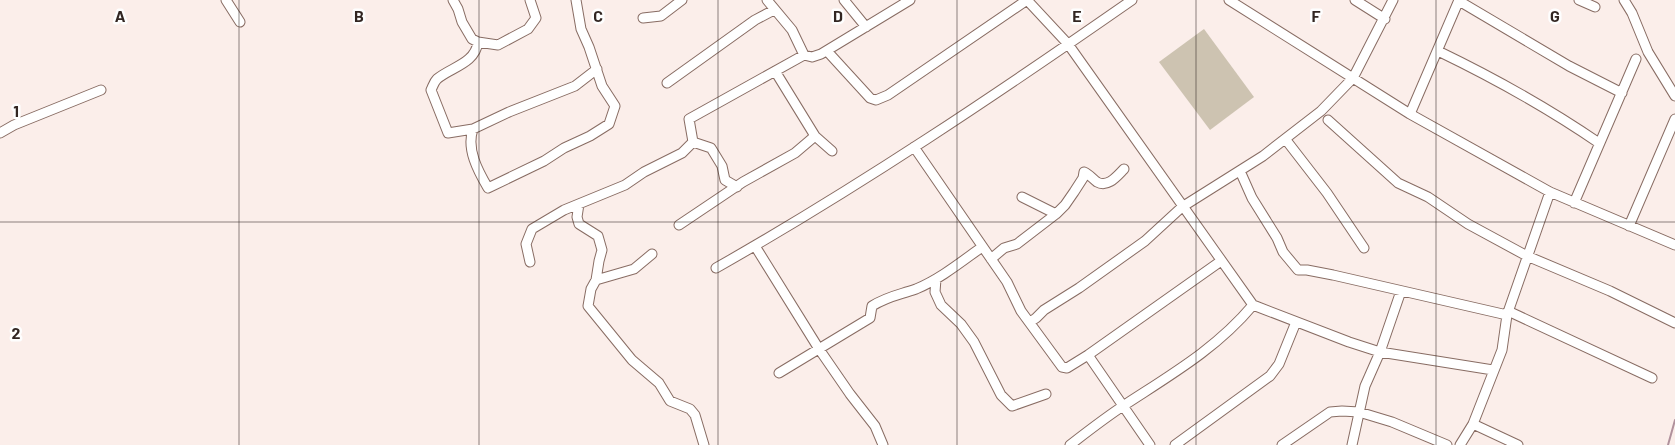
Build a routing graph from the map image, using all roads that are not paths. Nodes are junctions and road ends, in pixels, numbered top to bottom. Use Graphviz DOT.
graph roads {
  1 [pos="226,0"];
  2 [pos="453,0"];
  3 [pos="530,0"];
  4 [pos="576,0"];
  5 [pos="682,0"];
  6 [pos="767,0"];
  7 [pos="844,0"];
  8 [pos="910,0"];
  9 [pos="1027,0"];
  10 [pos="1132,0"];
  11 [pos="1230,0"];
  12 [pos="1355,0"];
  13 [pos="1393,0"];
  14 [pos="1459,0"];
  15 [pos="1579,0"];
  16 [pos="1624,0"];
  17 [pos="1595,7"];
  18 [pos="774,10"];
  19 [pos="643,18"];
  20 [pos="1385,19"];
  21 [pos="240,22"];
  22 [pos="866,27"];
  23 [pos="478,42"];
  24 [pos="1068,44"];
  25 [pos="827,51"];
  26 [pos="1438,51"];
  27 [pos="804,55"];
  28 [pos="1636,59"];
  29 [pos="597,69"];
  30 [pos="775,71"];
  31 [pos="1353,78"];
  32 [pos="667,83"];
  33 [pos="101,90"];
  34 [pos="1622,93"];
  35 [pos="1675,96"];
  36 [pos="1410,114"];
  37 [pos="1675,119"];
  38 [pos="1328,120"];
  39 [pos="473,129"];
  40 [pos="0,133"];
  41 [pos="815,136"];
  42 [pos="1286,140"];
  43 [pos="693,142"];
  44 [pos="1599,143"];
  45 [pos="914,147"];
  46 [pos="832,151"];
  47 [pos="1124,169"];
  48 [pos="1240,171"];
  49 [pos="737,187"];
  50 [pos="1550,192"];
  51 [pos="1022,197"];
  52 [pos="1574,203"];
  53 [pos="579,204"];
  54 [pos="1182,207"];
  55 [pos="1056,214"];
  56 [pos="679,225"];
  57 [pos="1629,226"];
  58 [pos="1675,245"];
  59 [pos="755,246"];
  60 [pos="982,247"];
  61 [pos="1364,248"];
  62 [pos="652,254"];
  63 [pos="1527,256"];
  64 [pos="990,259"];
  65 [pos="1221,261"];
  66 [pos="530,262"];
  67 [pos="716,268"];
  68 [pos="936,279"];
  69 [pos="596,280"];
  70 [pos="1401,291"];
  71 [pos="1252,305"];
  72 [pos="1508,313"];
  73 [pos="1030,322"];
  74 [pos="1296,322"];
  75 [pos="1675,323"];
  76 [pos="819,349"];
  77 [pos="1380,352"];
  78 [pos="1088,356"];
  79 [pos="1493,370"];
  80 [pos="779,373"];
  81 [pos="1652,378"];
  82 [pos="1046,394"];
  83 [pos="1124,405"];
  84 [pos="1359,412"];
  85 [pos="1473,424"];
  86 [pos="704,445"];
  87 [pos="883,445"];
  88 [pos="1070,445"];
  89 [pos="1150,445"];
  90 [pos="1176,445"];
  91 [pos="1282,445"];
  92 [pos="1352,445"];
  93 [pos="1447,445"];
  94 [pos="1460,445"];
  95 [pos="1518,445"];
  1 -- 21 [label="street"];
  2 -- 23 [label="street"];
  3 -- 23 [label="street"];
  4 -- 29 [label="street"];
  5 -- 19 [label="street"];
  6 -- 18 [label="street"];
  7 -- 22 [label="street"];
  8 -- 22 [label="street"];
  9 -- 24 [label="street"];
  9 -- 25 [label="street"];
  10 -- 24 [label="street"];
  11 -- 31 [label="street"];
  12 -- 20 [label="street"];
  13 -- 20 [label="street"];
  14 -- 26 [label="street"];
  14 -- 34 [label="street"];
  15 -- 17 [label="street"];
  16 -- 35 [label="street"];
  18 -- 27 [label="street"];
  18 -- 32 [label="street"];
  20 -- 31 [label="street"];
  22 -- 25 [label="street"];
  23 -- 39 [label="street"];
  24 -- 45 [label="street"];
  24 -- 54 [label="street"];
  25 -- 27 [label="street"];
  26 -- 36 [label="street"];
  26 -- 44 [label="street"];
  27 -- 30 [label="street"];
  28 -- 34 [label="street"];
  29 -- 39 [label="street"];
  29 -- 39 [label="street"];
  30 -- 41 [label="street"];
  30 -- 43 [label="street"];
  31 -- 36 [label="street"];
  31 -- 42 [label="street"];
  33 -- 40 [label="street"];
  34 -- 44 [label="street"];
  36 -- 50 [label="street"];
  37 -- 57 [label="street"];
  38 -- 63 [label="street"];
  41 -- 46 [label="street"];
  41 -- 49 [label="street"];
  42 -- 48 [label="street"];
  42 -- 61 [label="street"];
  43 -- 49 [label="street"];
  43 -- 53 [label="street"];
  44 -- 52 [label="street"];
  45 -- 59 [label="street"];
  45 -- 60 [label="street"];
  47 -- 55 [label="street"];
  48 -- 54 [label="street"];
  48 -- 70 [label="street"];
  49 -- 56 [label="street"];
  50 -- 52 [label="street"];
  50 -- 63 [label="street"];
  51 -- 55 [label="street"];
  52 -- 57 [label="street"];
  53 -- 66 [label="street"];
  53 -- 69 [label="street"];
  54 -- 65 [label="street"];
  54 -- 73 [label="street"];
  55 -- 64 [label="street"];
  57 -- 58 [label="street"];
  59 -- 67 [label="street"];
  59 -- 76 [label="street"];
  60 -- 64 [label="street"];
  60 -- 68 [label="street"];
  62 -- 69 [label="street"];
  63 -- 72 [label="street"];
  63 -- 75 [label="street"];
  64 -- 73 [label="street"];
  65 -- 71 [label="street"];
  65 -- 78 [label="street"];
  68 -- 76 [label="street"];
  68 -- 82 [label="street"];
  69 -- 86 [label="street"];
  70 -- 72 [label="street"];
  70 -- 77 [label="street"];
  71 -- 74 [label="street"];
  71 -- 83 [label="street"];
  72 -- 79 [label="street"];
  72 -- 81 [label="street"];
  73 -- 78 [label="street"];
  74 -- 77 [label="street"];
  74 -- 90 [label="street"];
  76 -- 80 [label="street"];
  76 -- 87 [label="street"];
  77 -- 79 [label="street"];
  77 -- 84 [label="street"];
  78 -- 83 [label="street"];
  79 -- 85 [label="street"];
  83 -- 88 [label="street"];
  83 -- 89 [label="street"];
  84 -- 91 [label="street"];
  84 -- 92 [label="street"];
  84 -- 93 [label="street"];
  85 -- 94 [label="street"];
  85 -- 95 [label="street"];
}
